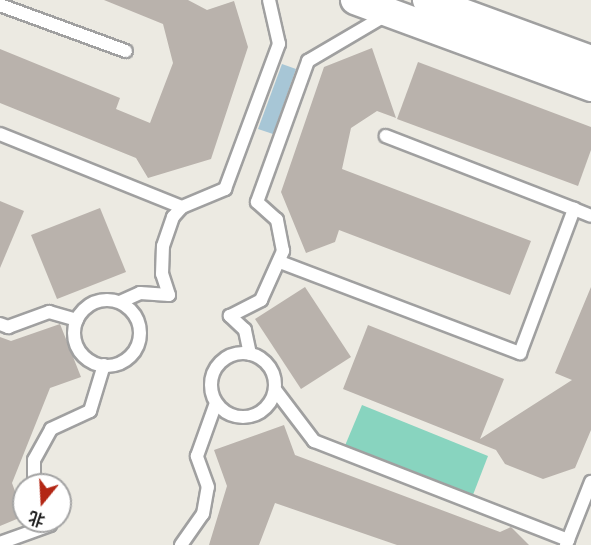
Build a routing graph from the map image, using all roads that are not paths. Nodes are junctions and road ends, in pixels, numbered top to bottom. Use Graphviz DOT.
graph roads {
  1 [pos="269,0"];
  2 [pos="355,0"];
  3 [pos="427,0"];
  4 [pos="0,5"];
  5 [pos="390,13"];
  6 [pos="126,51"];
  7 [pos="591,60"];
  8 [pos="591,87"];
  9 [pos="0,134"];
  10 [pos="386,136"];
  11 [pos="182,207"];
  12 [pos="574,209"];
  13 [pos="591,216"];
  14 [pos="280,262"];
  15 [pos="120,302"];
  16 [pos="76,320"];
  17 [pos="0,324"];
  18 [pos="250,354"];
  19 [pos="104,365"];
  20 [pos="276,391"];
  21 [pos="216,403"];
  22 [pos="34,473"];
  23 [pos="591,482"];
  24 [pos="28,533"];
  25 [pos="0,543"];
  26 [pos="567,543"];
  27 [pos="181,545"];
  1 -- 11 [label="lane"];
  2 -- 5 [label="street"];
  3 -- 7 [label="street"];
  4 -- 6 [label="lane"];
  5 -- 8 [label="street"];
  5 -- 14 [label="lane"];
  9 -- 11 [label="lane"];
  10 -- 12 [label="lane"];
  11 -- 15 [label="lane"];
  12 -- 13 [label="lane"];
  12 -- 14 [label="lane"];
  14 -- 18 [label="lane"];
  15 -- 16 [label="lane"];
  15 -- 19 [label="lane"];
  16 -- 17 [label="lane"];
  16 -- 19 [label="lane"];
  18 -- 20 [label="lane"];
  18 -- 21 [label="lane"];
  19 -- 22 [label="lane"];
  20 -- 21 [label="lane"];
  20 -- 26 [label="lane"];
  21 -- 27 [label="lane"];
  23 -- 26 [label="lane"];
  24 -- 25 [label="lane"];
}
